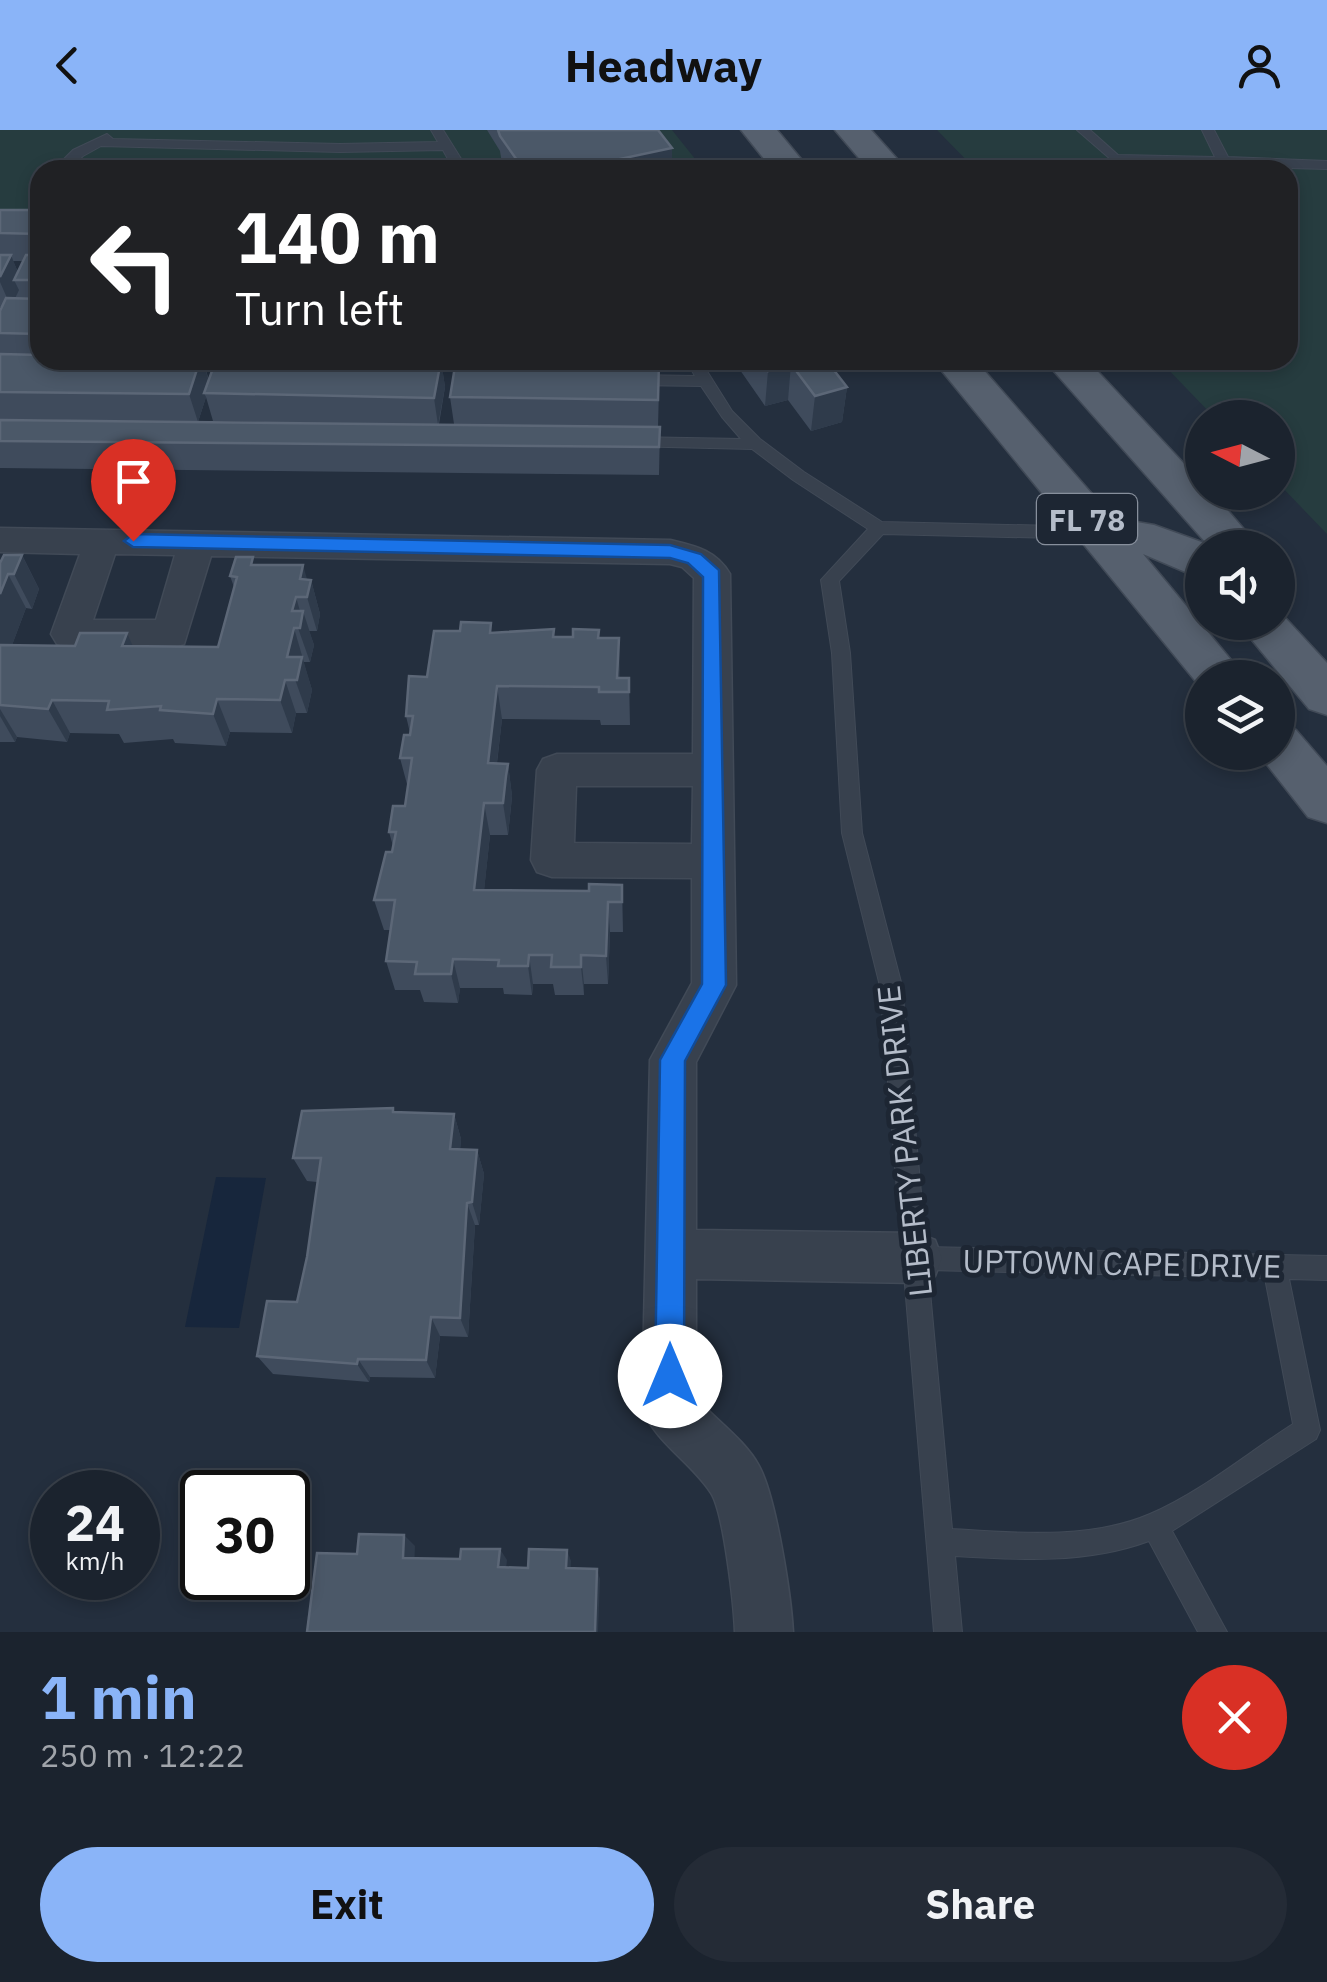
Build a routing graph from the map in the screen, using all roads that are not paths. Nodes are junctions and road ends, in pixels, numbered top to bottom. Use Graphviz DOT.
graph roads {
  1 [pos="122,130"];
  2 [pos="438,130"];
  3 [pos="758,130"];
  4 [pos="852,130"];
  5 [pos="1083,130"];
  6 [pos="1208,130"];
  7 [pos="99,142"];
  8 [pos="449,146"];
  9 [pos="71,160"];
  10 [pos="456,160"];
  11 [pos="784,160"];
  12 [pos="880,160"];
  13 [pos="1169,160"];
  14 [pos="1223,160"];
  15 [pos="1298,164"];
  16 [pos="1327,165"];
  17 [pos="699,370"];
  18 [pos="961,370"];
  19 [pos="1073,370"];
  20 [pos="608,380"];
  21 [pos="706,382"];
  22 [pos="604,442"];
  23 [pos="760,444"];
  24 [pos="879,528"];
  25 [pos="1220,530"];
  26 [pos="1100,533"];
  27 [pos="0,540"];
  28 [pos="102,540"];
  29 [pos="197,542"];
  30 [pos="1185,551"];
  31 [pos="1295,611"];
  32 [pos="1277,640"];
  33 [pos="1327,646"];
  34 [pos="1207,660"];
  35 [pos="1327,696"];
  36 [pos="1295,764"];
  37 [pos="715,770"];
  38 [pos="1327,802"];
  39 [pos="716,861"];
  40 [pos="668,1254"];
  41 [pos="918,1258"];
  42 [pos="1275,1266"];
  43 [pos="1327,1268"];
  44 [pos="1317,1424"];
  45 [pos="1155,1526"];
  46 [pos="942,1542"];
  47 [pos="764,1632"];
  48 [pos="948,1632"];
  49 [pos="1213,1632"];
  1 -- 7 [label="lane"];
  2 -- 8 [label="lane"];
  3 -- 11 [label="main road"];
  4 -- 12 [label="main road"];
  5 -- 13 [label="lane"];
  6 -- 14 [label="lane"];
  7 -- 8 [label="lane"];
  7 -- 9 [label="lane"];
  8 -- 10 [label="lane"];
  15 -- 16 [label="lane"];
  17 -- 21 [label="lane"];
  18 -- 26 [label="main road, FL 78"];
  19 -- 25 [label="main road, FL 78"];
  20 -- 21 [label="lane"];
  21 -- 23 [label="lane"];
  22 -- 23 [label="lane"];
  23 -- 24 [label="lane"];
  24 -- 26 [label="lane"];
  24 -- 41 [label="lane, LIBERTY PARK DRIVE"];
  26 -- 30 [label="main road"];
  26 -- 34 [label="main road, FL 78"];
  27 -- 28 [label="street"];
  28 -- 29 [label="street"];
  28 -- 29 [label="street"];
  29 -- 37 [label="street"];
  31 -- 33 [label="main road"];
  32 -- 35 [label="main road"];
  36 -- 38 [label="main road"];
  37 -- 39 [label="street"];
  37 -- 39 [label="street"];
  39 -- 40 [label="street"];
  40 -- 41 [label="street"];
  40 -- 47 [label="street"];
  41 -- 42 [label="lane, UPTOWN CAPE DRIVE"];
  41 -- 46 [label="lane, LIBERTY PARK DRIVE"];
  42 -- 43 [label="lane, UPTOWN CAPE DRIVE"];
  42 -- 44 [label="lane"];
  44 -- 45 [label="lane"];
  45 -- 46 [label="lane"];
  45 -- 49 [label="lane"];
  46 -- 48 [label="lane, LIBERTY PARK DRIVE"];
}
